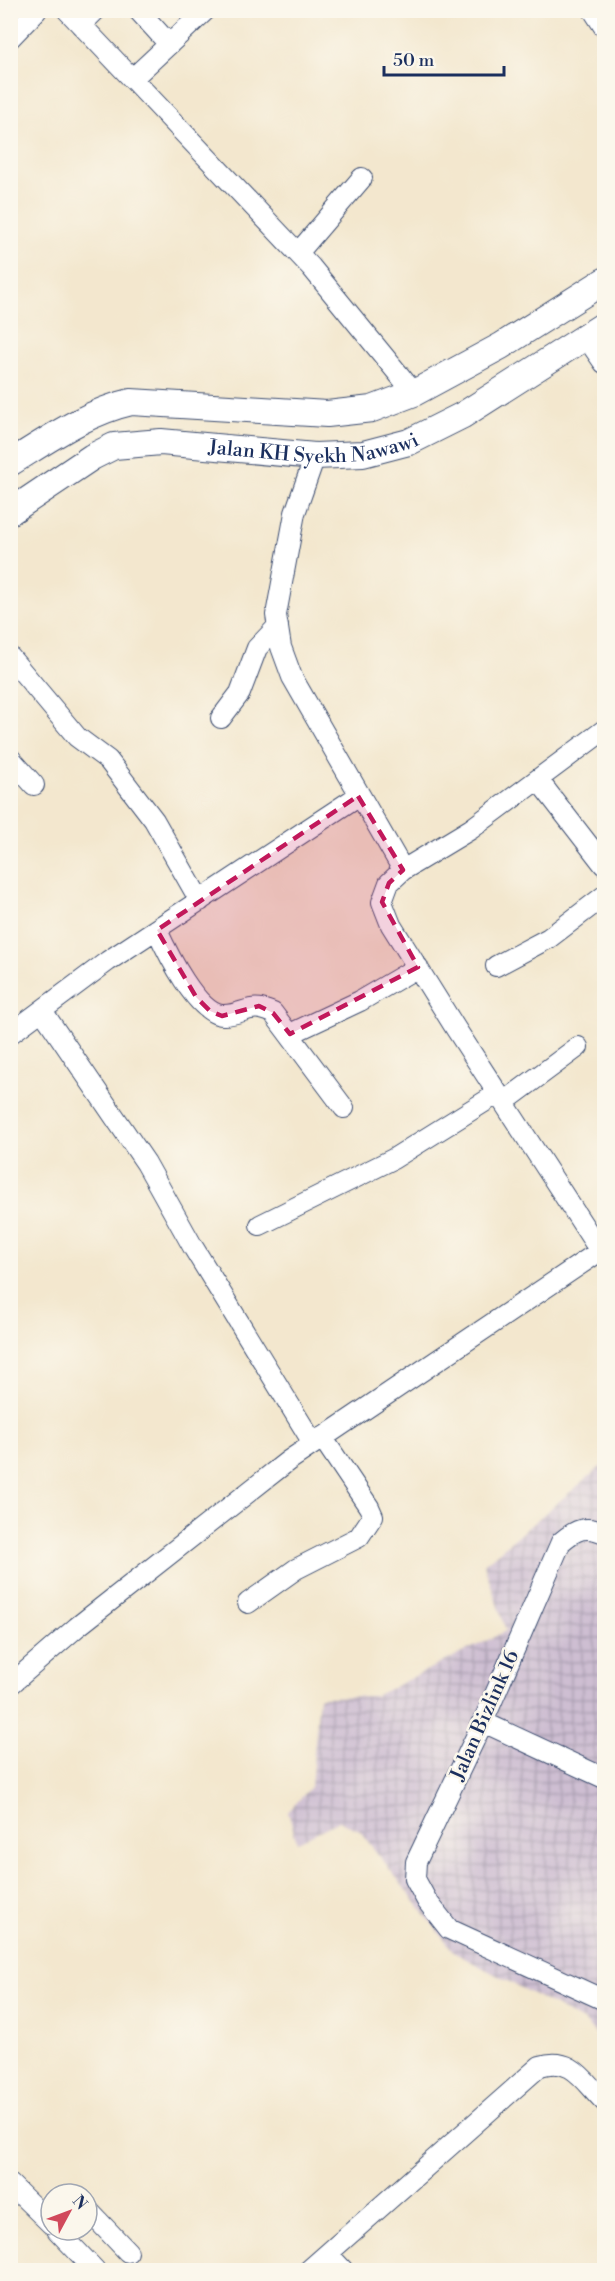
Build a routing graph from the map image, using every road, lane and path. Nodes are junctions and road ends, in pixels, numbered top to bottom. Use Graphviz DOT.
graph roads {
  1 [pos="37,10"];
  2 [pos="66,10"];
  3 [pos="96,10"];
  4 [pos="138,10"];
  5 [pos="206,10"];
  6 [pos="593,10"];
  7 [pos="81,25"];
  8 [pos="604,27"];
  9 [pos="10,38"];
  10 [pos="168,44"];
  11 [pos="133,78"];
  12 [pos="363,178"];
  13 [pos="298,253"];
  14 [pos="604,281"];
  15 [pos="595,331"];
  16 [pos="604,363"];
  17 [pos="414,393"];
  18 [pos="315,456"];
  19 [pos="10,463"];
  20 [pos="10,512"];
  21 [pos="278,626"];
  22 [pos="10,657"];
  23 [pos="221,718"];
  24 [pos="604,730"];
  25 [pos="10,758"];
  26 [pos="539,782"];
  27 [pos="34,785"];
  28 [pos="358,796"];
  29 [pos="604,865"];
  30 [pos="403,870"];
  31 [pos="604,896"];
  32 [pos="200,901"];
  33 [pos="157,930"];
  34 [pos="496,966"];
  35 [pos="418,967"];
  36 [pos="43,1012"];
  37 [pos="10,1034"];
  38 [pos="290,1034"];
  39 [pos="578,1047"];
  40 [pos="500,1098"];
  41 [pos="344,1108"];
  42 [pos="260,1225"];
  43 [pos="602,1250"];
  44 [pos="317,1440"];
  45 [pos="604,1533"];
  46 [pos="248,1603"];
  47 [pos="10,1685"];
  48 [pos="483,1722"];
  49 [pos="604,1778"];
  50 [pos="604,2000"];
  51 [pos="604,2101"];
  52 [pos="10,2184"];
  53 [pos="39,2211"];
  54 [pos="99,2222"];
  55 [pos="69,2242"];
  56 [pos="128,2252"];
  57 [pos="328,2254"];
  58 [pos="95,2271"];
  59 [pos="309,2271"];
  60 [pos="343,2271"];
  1 -- 9 [label="street"];
  2 -- 7 [label="street"];
  3 -- 7 [label="street"];
  4 -- 10 [label="street"];
  5 -- 10 [label="street"];
  6 -- 8 [label="street"];
  7 -- 11 [label="street"];
  10 -- 11 [label="street"];
  11 -- 13 [label="street"];
  12 -- 13 [label="street"];
  13 -- 17 [label="street"];
  14 -- 17 [label="main road, Jalan KH Syekh Nawawi"];
  15 -- 16 [label="street"];
  15 -- 18 [label="main road, Jalan KH Syekh Nawawi"];
  17 -- 19 [label="main road, Jalan KH Syekh Nawawi"];
  18 -- 20 [label="main road, Jalan KH Syekh Nawawi"];
  18 -- 21 [label="street"];
  21 -- 23 [label="street"];
  21 -- 28 [label="street"];
  22 -- 32 [label="street"];
  24 -- 26 [label="street"];
  25 -- 27 [label="street"];
  26 -- 29 [label="street"];
  26 -- 30 [label="street"];
  28 -- 30 [label="street"];
  28 -- 32 [label="street"];
  30 -- 35 [label="street"];
  31 -- 34 [label="street"];
  32 -- 33 [label="street"];
  33 -- 36 [label="street"];
  33 -- 38 [label="street"];
  35 -- 38 [label="street"];
  35 -- 40 [label="street"];
  36 -- 37 [label="street"];
  36 -- 44 [label="street"];
  38 -- 41 [label="street"];
  39 -- 40 [label="street"];
  40 -- 42 [label="street"];
  40 -- 43 [label="street"];
  43 -- 44 [label="street"];
  44 -- 46 [label="street"];
  44 -- 47 [label="street"];
  45 -- 48 [label="street, Jalan Bizlink 16"];
  48 -- 49 [label="street"];
  48 -- 50 [label="street, Jalan Bizlink 16"];
  51 -- 57 [label="street"];
  52 -- 53 [label="street"];
  54 -- 56 [label="street"];
  55 -- 58 [label="street"];
  57 -- 59 [label="street"];
  57 -- 60 [label="street"];
}
